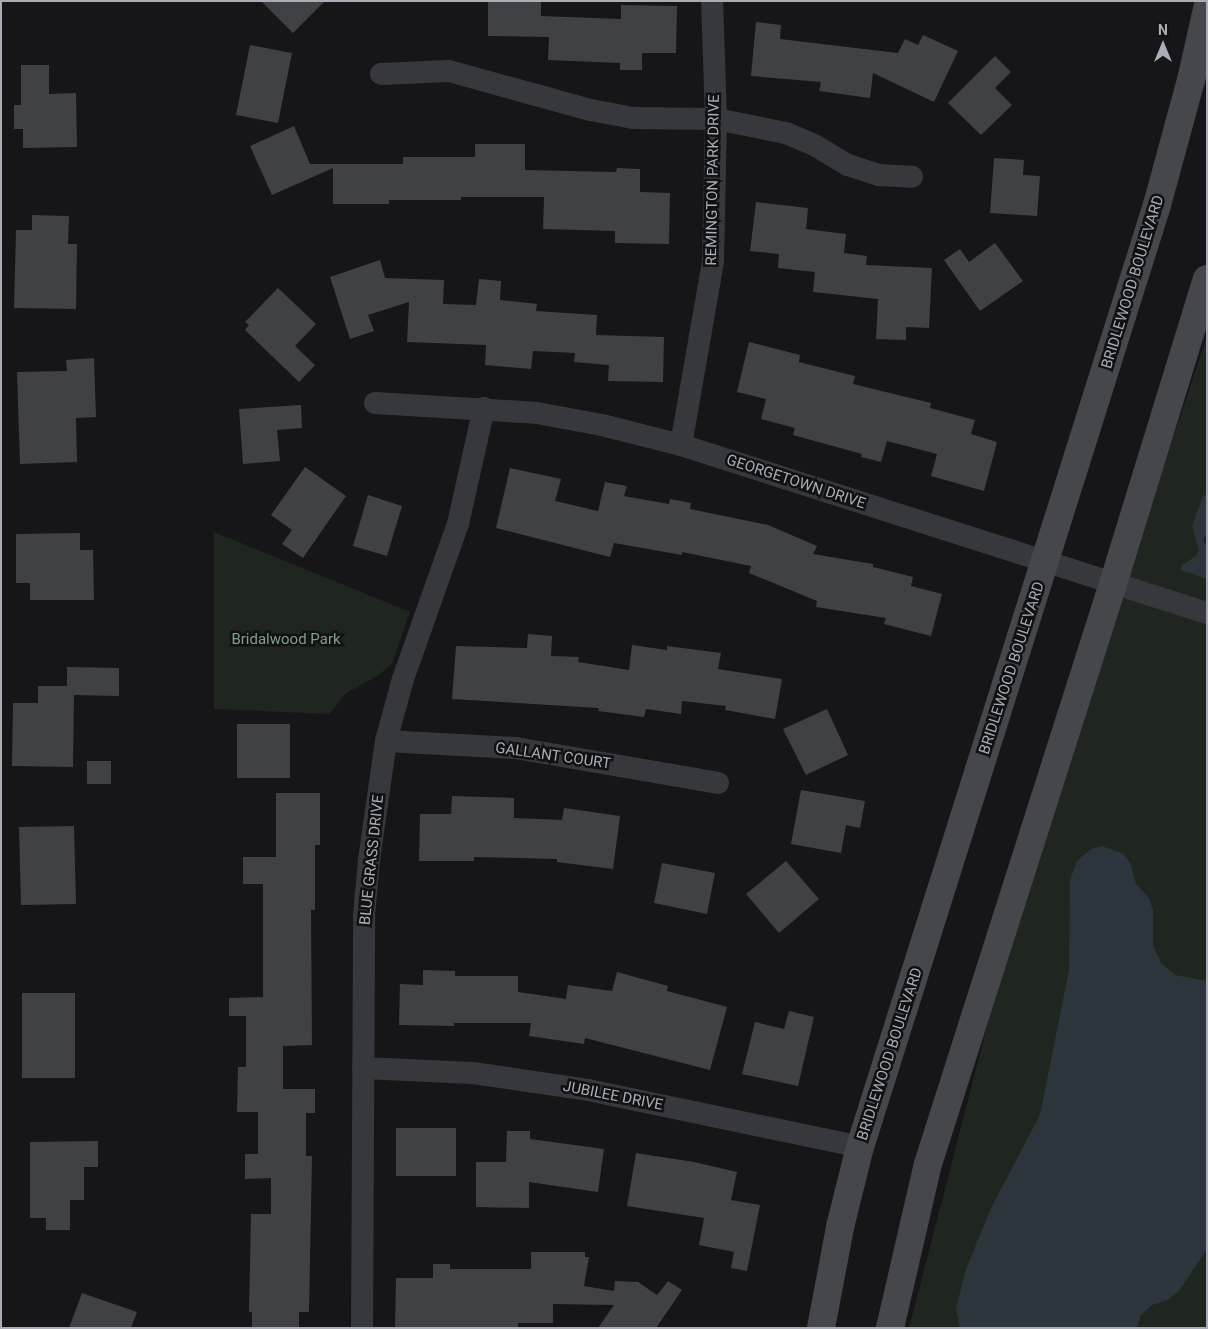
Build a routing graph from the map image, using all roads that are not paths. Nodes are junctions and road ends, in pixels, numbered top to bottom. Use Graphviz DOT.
graph roads {
  1 [pos="712,1"];
  2 [pos="1207,9"];
  3 [pos="382,74"];
  4 [pos="716,119"];
  5 [pos="912,178"];
  6 [pos="1207,279"];
  7 [pos="375,403"];
  8 [pos="484,408"];
  9 [pos="681,445"];
  10 [pos="1045,562"];
  11 [pos="1113,584"];
  12 [pos="1207,613"];
  13 [pos="386,741"];
  14 [pos="718,782"];
  15 [pos="362,1068"];
  16 [pos="860,1147"];
  17 [pos="362,1328"];
  18 [pos="821,1328"];
  19 [pos="890,1328"];
  1 -- 4 [label="street, REMINGTON PARK DRIVE"];
  2 -- 10 [label="main road, BRIDLEWOOD BOULEVARD"];
  3 -- 4 [label="street"];
  4 -- 5 [label="street"];
  4 -- 9 [label="street, REMINGTON PARK DRIVE"];
  6 -- 11 [label="main road"];
  7 -- 8 [label="street, GEORGETOWN DRIVE"];
  8 -- 9 [label="street, GEORGETOWN DRIVE"];
  8 -- 13 [label="street, BLUE GRASS DRIVE"];
  9 -- 10 [label="street, GEORGETOWN DRIVE"];
  10 -- 11 [label="street, GEORGETOWN DRIVE"];
  10 -- 16 [label="main road, BRIDLEWOOD BOULEVARD"];
  11 -- 12 [label="street, GEORGETOWN DRIVE"];
  11 -- 19 [label="main road"];
  13 -- 14 [label="street, GALLANT COURT"];
  13 -- 15 [label="street, BLUE GRASS DRIVE"];
  15 -- 16 [label="street, JUBILEE DRIVE"];
  15 -- 17 [label="street, BLUE GRASS DRIVE"];
  16 -- 18 [label="main road, BRIDLEWOOD BOULEVARD"];
}
